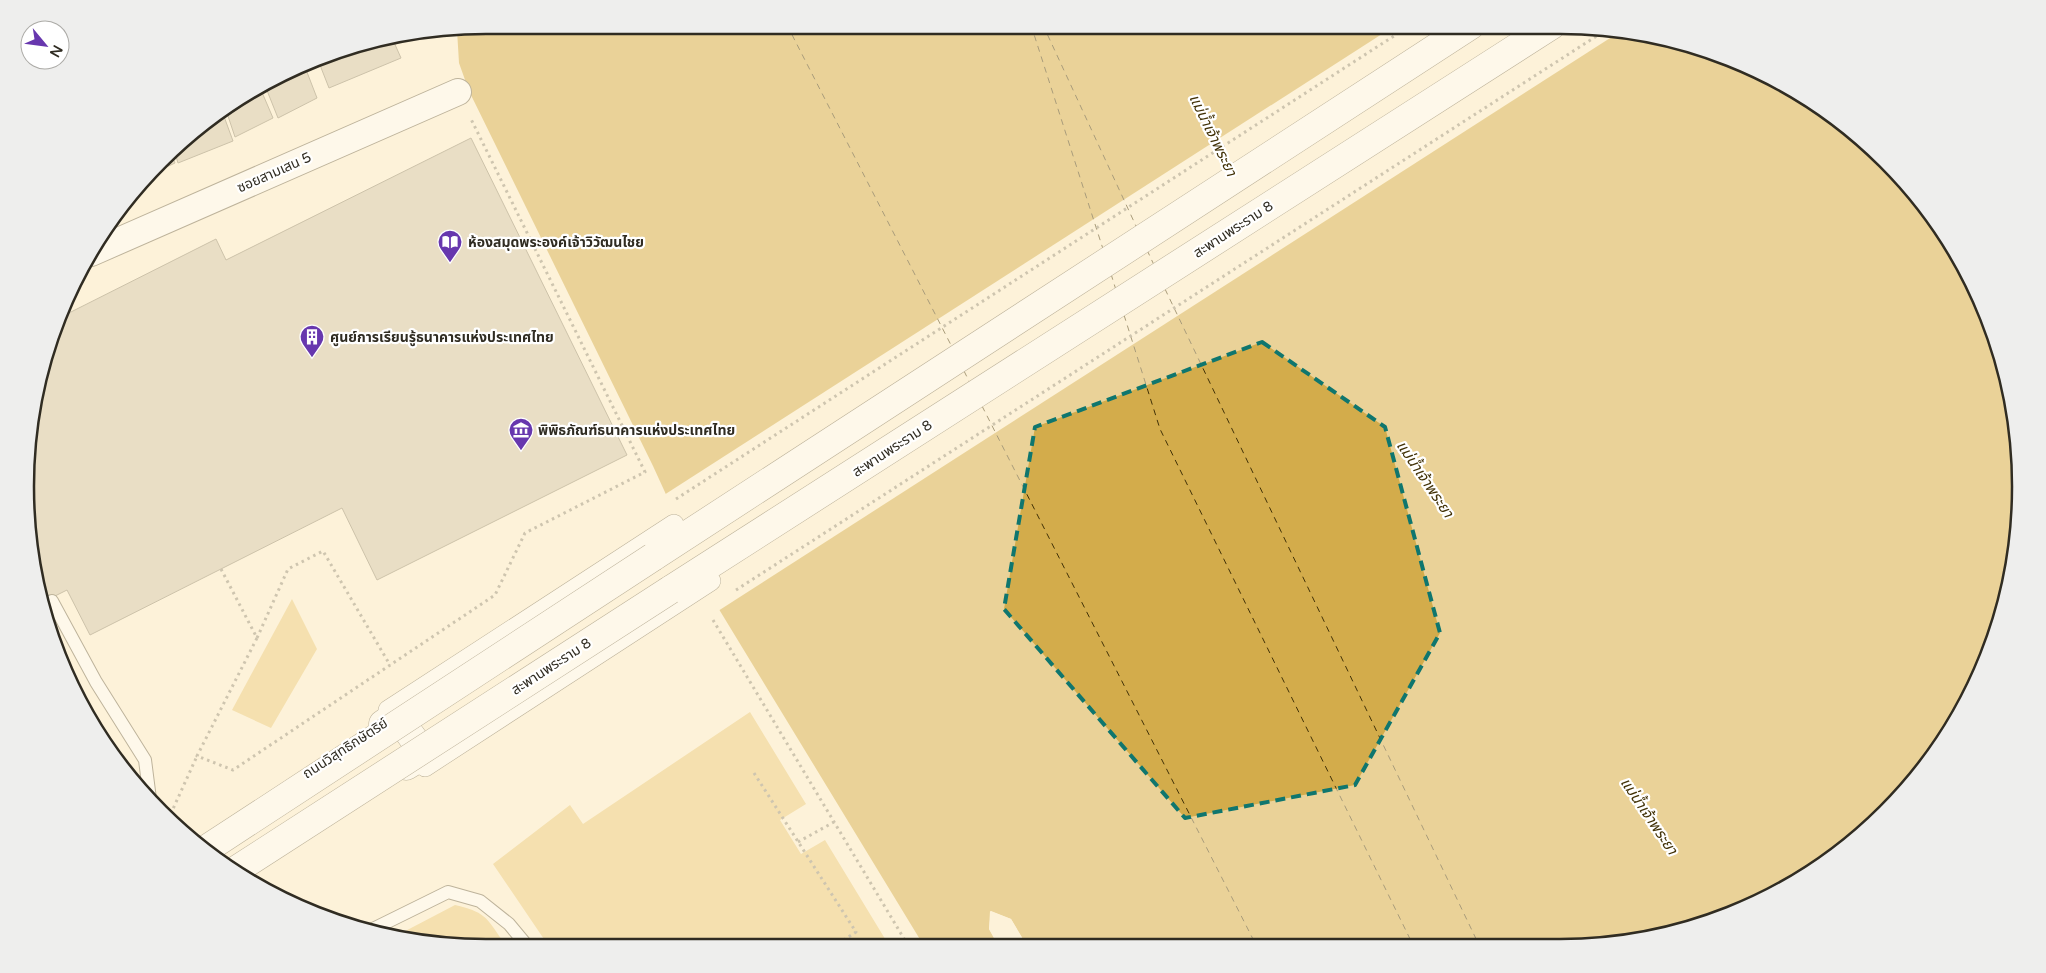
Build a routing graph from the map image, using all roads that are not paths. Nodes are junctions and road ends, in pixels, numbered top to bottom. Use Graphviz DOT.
graph roads {
  1 [pos="1457,34"];
  2 [pos="1538,34"];
  3 [pos="458,92"];
  4 [pos="114,231"];
  5 [pos="674,524"];
  6 [pos="711,581"];
  7 [pos="52,601"];
  8 [pos="396,716"];
  9 [pos="421,757"];
  10 [pos="149,788"];
  11 [pos="203,839"];
  12 [pos="211,846"];
  13 [pos="241,867"];
  14 [pos="247,871"];
  15 [pos="379,926"];
  16 [pos="522,939"];
  1 -- 12 [label="main road, bridge"];
  2 -- 13 [label="main road, สะพานพระราม 8, bridge"];
  3 -- 4 [label="street, ซอยสามเสน 5"];
  5 -- 8 [label="street"];
  6 -- 9 [label="street"];
  7 -- 10 [label="lane"];
  8 -- 9 [label="main road, ถนนวิสุทธิกษัตริย์"];
  8 -- 11 [label="main road, ถนนวิสุทธิกษัตริย์"];
  9 -- 14 [label="main road"];
  15 -- 16 [label="lane"];
}
